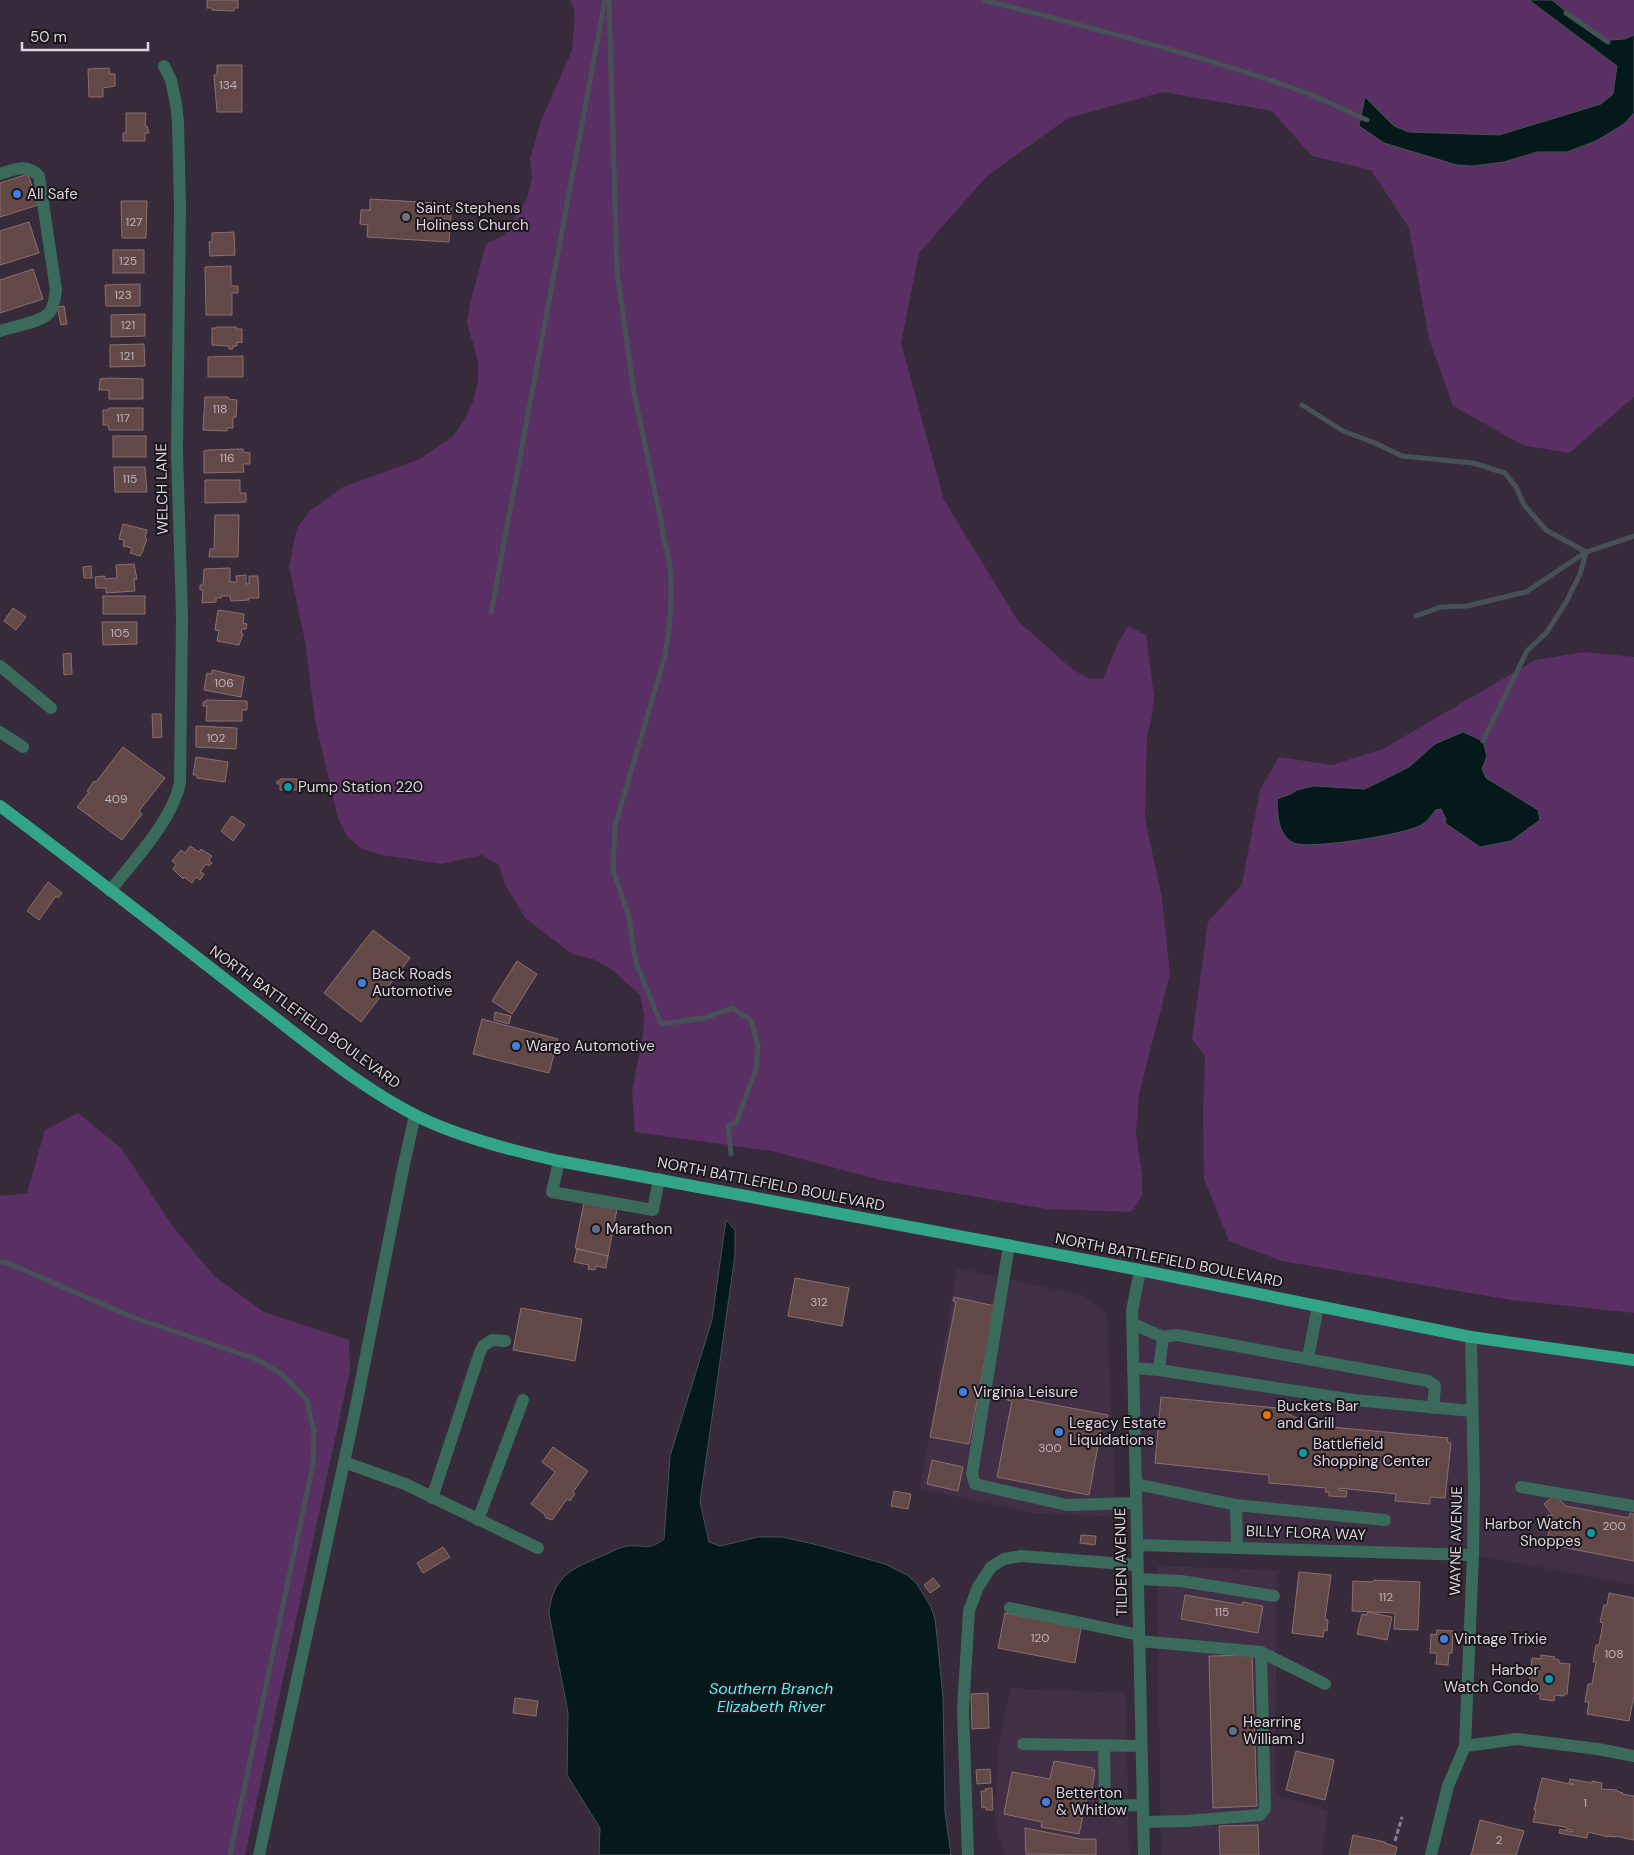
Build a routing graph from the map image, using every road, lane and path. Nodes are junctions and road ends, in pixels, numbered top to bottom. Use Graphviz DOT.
graph roads {
  1 [pos="164,66"];
  2 [pos="0,174"];
  3 [pos="0,331"];
  4 [pos="0,666"];
  5 [pos="51,708"];
  6 [pos="0,732"];
  7 [pos="22,747"];
  8 [pos="0,806"];
  9 [pos="110,891"];
  10 [pos="415,1115"];
  11 [pos="559,1161"];
  12 [pos="659,1179"];
  13 [pos="1009,1245"];
  14 [pos="1140,1270"];
  15 [pos="1318,1306"];
  16 [pos="1132,1324"];
  17 [pos="1470,1336"];
  18 [pos="1163,1338"];
  19 [pos="505,1341"];
  20 [pos="1308,1358"];
  21 [pos="1634,1360"];
  22 [pos="1133,1368"];
  23 [pos="1159,1370"];
  24 [pos="523,1400"];
  25 [pos="1433,1408"];
  26 [pos="1472,1411"];
  27 [pos="344,1462"];
  28 [pos="1136,1484"];
  29 [pos="1521,1487"];
  30 [pos="432,1498"];
  31 [pos="1136,1503"];
  32 [pos="1236,1505"];
  33 [pos="1634,1506"];
  34 [pos="478,1520"];
  35 [pos="1385,1520"];
  36 [pos="1137,1545"];
  37 [pos="1237,1547"];
  38 [pos="538,1548"];
  39 [pos="1473,1555"];
  40 [pos="1137,1565"];
  41 [pos="1138,1579"];
  42 [pos="1274,1596"];
  43 [pos="1010,1608"];
  44 [pos="1139,1638"];
  45 [pos="1261,1652"];
  46 [pos="1326,1684"];
  47 [pos="1023,1744"];
  48 [pos="1104,1745"];
  49 [pos="1141,1746"];
  50 [pos="1465,1746"];
  51 [pos="1634,1756"];
  52 [pos="1143,1805"];
  53 [pos="1402,1817"];
  54 [pos="1143,1822"];
  55 [pos="1395,1841"];
  56 [pos="259,1855"];
  57 [pos="968,1855"];
  58 [pos="1144,1855"];
  59 [pos="1431,1855"];
  1 -- 9 [label="street, WELCH LANE"];
  2 -- 3 [label="street"];
  4 -- 5 [label="street"];
  6 -- 7 [label="street"];
  8 -- 9 [label="main road, NORTH BATTLEFIELD BOULEVARD"];
  9 -- 10 [label="main road, NORTH BATTLEFIELD BOULEVARD"];
  10 -- 11 [label="main road, NORTH BATTLEFIELD BOULEVARD"];
  10 -- 27 [label="street"];
  11 -- 12 [label="main road, NORTH BATTLEFIELD BOULEVARD"];
  11 -- 12 [label="street"];
  12 -- 13 [label="main road, NORTH BATTLEFIELD BOULEVARD"];
  13 -- 14 [label="main road, NORTH BATTLEFIELD BOULEVARD"];
  13 -- 31 [label="street"];
  14 -- 15 [label="main road, NORTH BATTLEFIELD BOULEVARD"];
  14 -- 16 [label="street, TILDEN AVENUE"];
  15 -- 17 [label="main road, NORTH BATTLEFIELD BOULEVARD"];
  15 -- 20 [label="street"];
  16 -- 18 [label="street"];
  16 -- 22 [label="street, TILDEN AVENUE"];
  17 -- 21 [label="main road, NORTH BATTLEFIELD BOULEVARD"];
  17 -- 26 [label="street, WAYNE AVENUE"];
  18 -- 20 [label="street"];
  18 -- 23 [label="street"];
  19 -- 30 [label="street"];
  20 -- 25 [label="street"];
  22 -- 23 [label="street"];
  22 -- 28 [label="street, TILDEN AVENUE"];
  23 -- 25 [label="street"];
  24 -- 34 [label="street"];
  25 -- 26 [label="street"];
  26 -- 39 [label="street, WAYNE AVENUE"];
  27 -- 30 [label="street"];
  27 -- 56 [label="street"];
  28 -- 31 [label="street, TILDEN AVENUE"];
  28 -- 32 [label="street"];
  29 -- 33 [label="street"];
  30 -- 34 [label="street"];
  31 -- 36 [label="street, TILDEN AVENUE"];
  32 -- 35 [label="street"];
  32 -- 37 [label="street"];
  34 -- 38 [label="street"];
  36 -- 37 [label="street, BILLY FLORA WAY"];
  36 -- 40 [label="street, TILDEN AVENUE"];
  37 -- 39 [label="street, BILLY FLORA WAY"];
  39 -- 50 [label="street, WAYNE AVENUE"];
  40 -- 41 [label="street, TILDEN AVENUE"];
  40 -- 57 [label="street"];
  41 -- 42 [label="street"];
  41 -- 44 [label="street, TILDEN AVENUE"];
  43 -- 44 [label="street"];
  44 -- 45 [label="street"];
  44 -- 49 [label="street, TILDEN AVENUE"];
  45 -- 46 [label="street"];
  45 -- 54 [label="street"];
  47 -- 48 [label="street"];
  48 -- 49 [label="street"];
  48 -- 52 [label="street"];
  49 -- 52 [label="street, TILDEN AVENUE"];
  50 -- 51 [label="street"];
  50 -- 59 [label="street"];
  52 -- 54 [label="street, TILDEN AVENUE"];
  53 -- 55 [label="path"];
  54 -- 58 [label="street, TILDEN AVENUE"];
}
